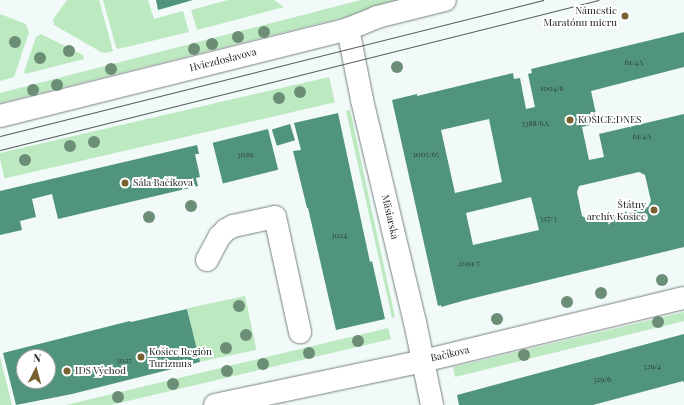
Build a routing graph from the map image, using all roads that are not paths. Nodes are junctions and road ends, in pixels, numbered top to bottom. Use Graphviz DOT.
graph roads {
  1 [pos="445,0"];
  2 [pos="348,29"];
  3 [pos="0,116"];
  4 [pos="207,260"];
  5 [pos="684,298"];
  6 [pos="300,332"];
  7 [pos="423,361"];
  8 [pos="215,405"];
  9 [pos="432,405"];
  1 -- 2 [label="street, Hviezdoslavova"];
  2 -- 3 [label="street, Hviezdoslavova"];
  2 -- 7 [label="street, Mäsiarska"];
  4 -- 6 [label="street"];
  5 -- 7 [label="street, Bačíkova"];
  7 -- 8 [label="street, Bačíkova"];
  7 -- 9 [label="street, Mäsiarska"];
}
